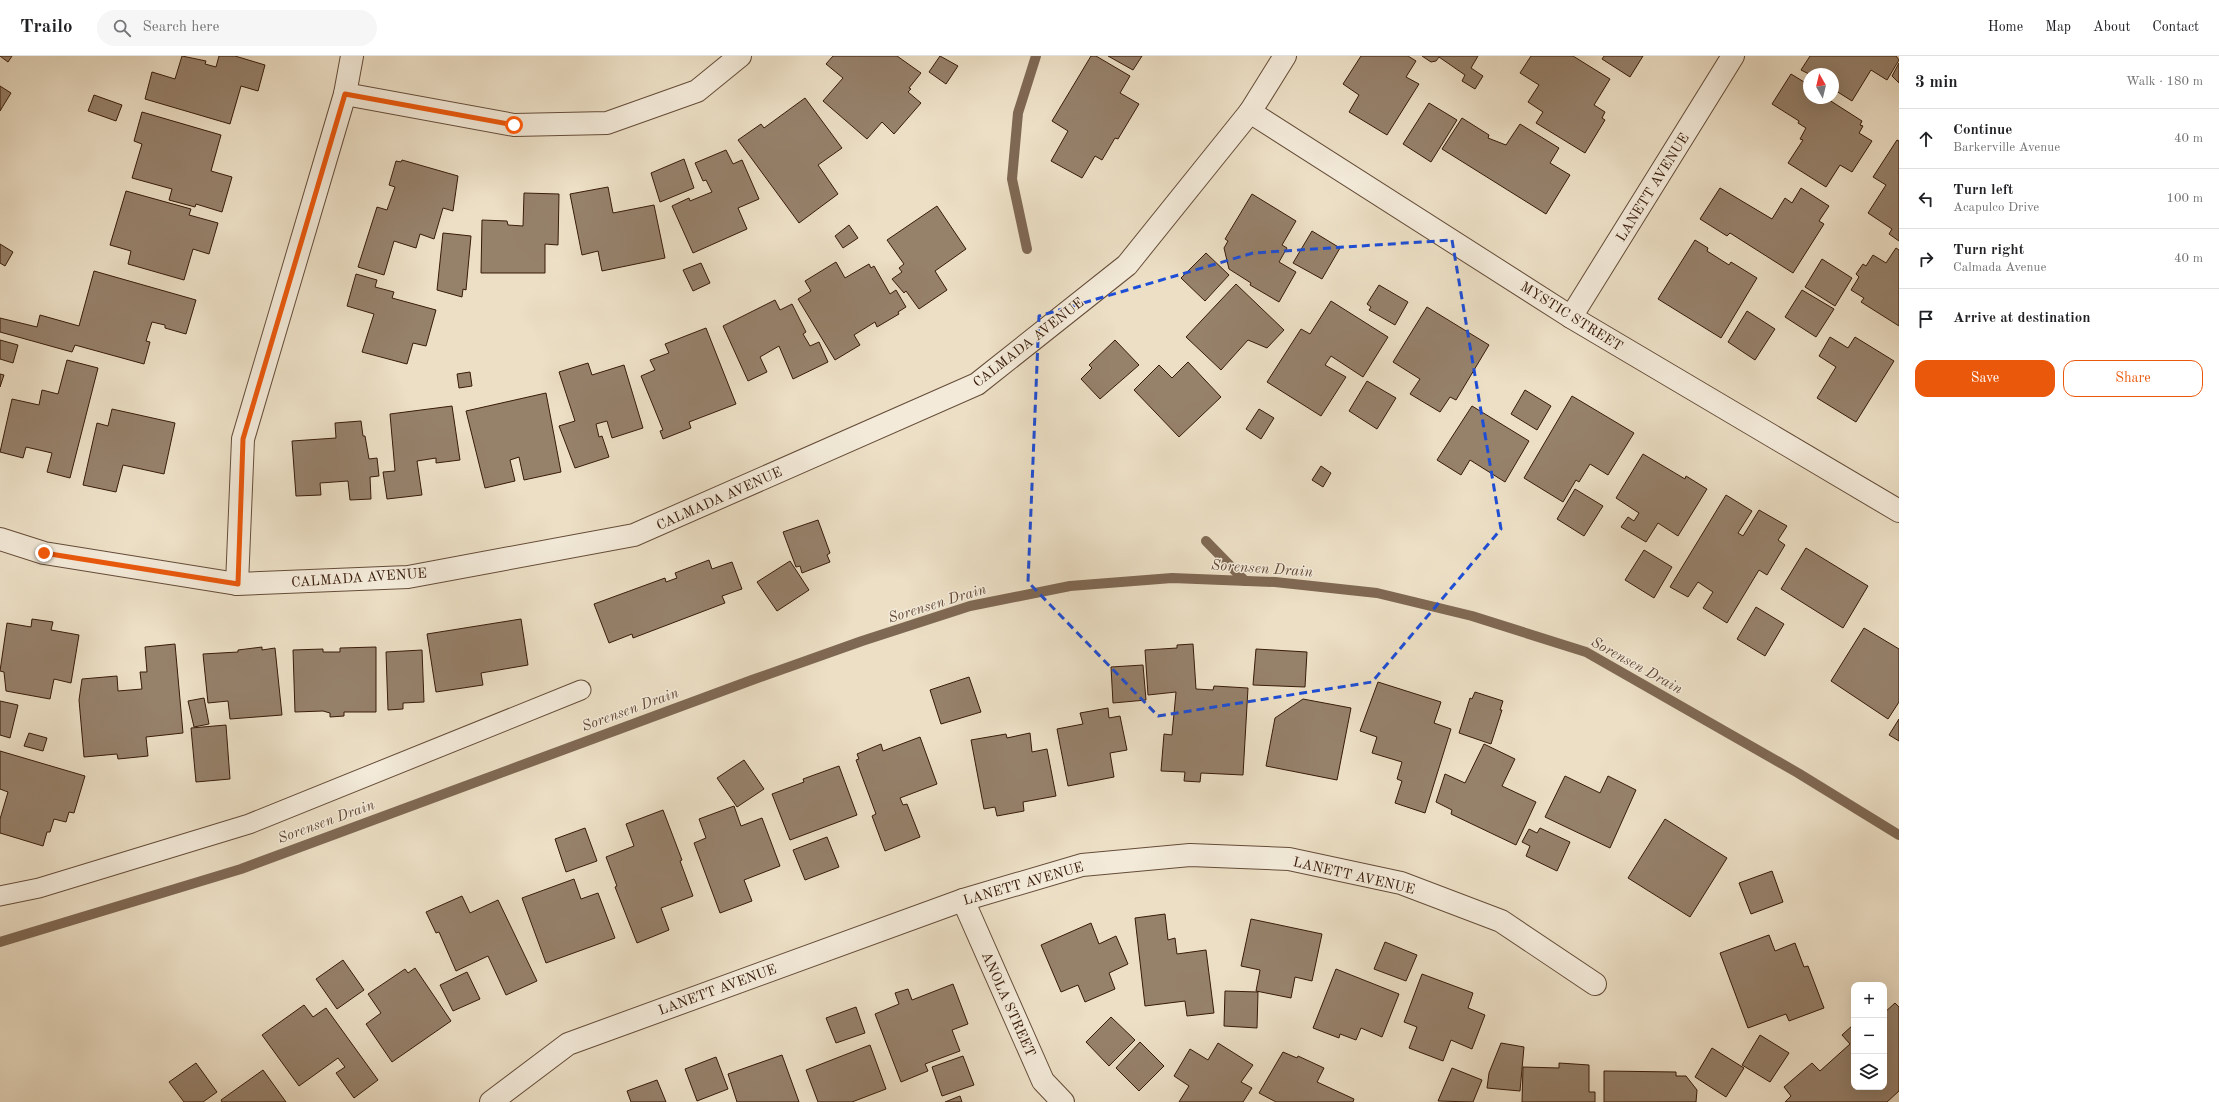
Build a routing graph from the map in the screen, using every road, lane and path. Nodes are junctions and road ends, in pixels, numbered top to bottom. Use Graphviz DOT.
graph roads {
  1 [pos="352,56"];
  2 [pos="740,56"];
  3 [pos="1285,56"];
  4 [pos="1734,56"];
  5 [pos="345,94"];
  6 [pos="1250,112"];
  7 [pos="1571,317"];
  8 [pos="1899,511"];
  9 [pos="0,539"];
  10 [pos="238,584"];
  11 [pos="581,690"];
  12 [pos="0,896"];
  13 [pos="963,900"];
  14 [pos="1594,984"];
  15 [pos="491,1102"];
  16 [pos="1063,1102"];
  1 -- 5 [label="street"];
  2 -- 5 [label="street"];
  3 -- 6 [label="street, CALMADA AVENUE"];
  4 -- 7 [label="street, LANETT AVENUE"];
  5 -- 10 [label="street"];
  6 -- 7 [label="street, MYSTIC STREET"];
  6 -- 10 [label="street, CALMADA AVENUE"];
  7 -- 8 [label="street, MYSTIC STREET"];
  9 -- 10 [label="street, CALMADA AVENUE"];
  11 -- 12 [label="lane"];
  13 -- 14 [label="street, LANETT AVENUE"];
  13 -- 15 [label="street, LANETT AVENUE"];
  13 -- 16 [label="street, ANOLA STREET"];
}
